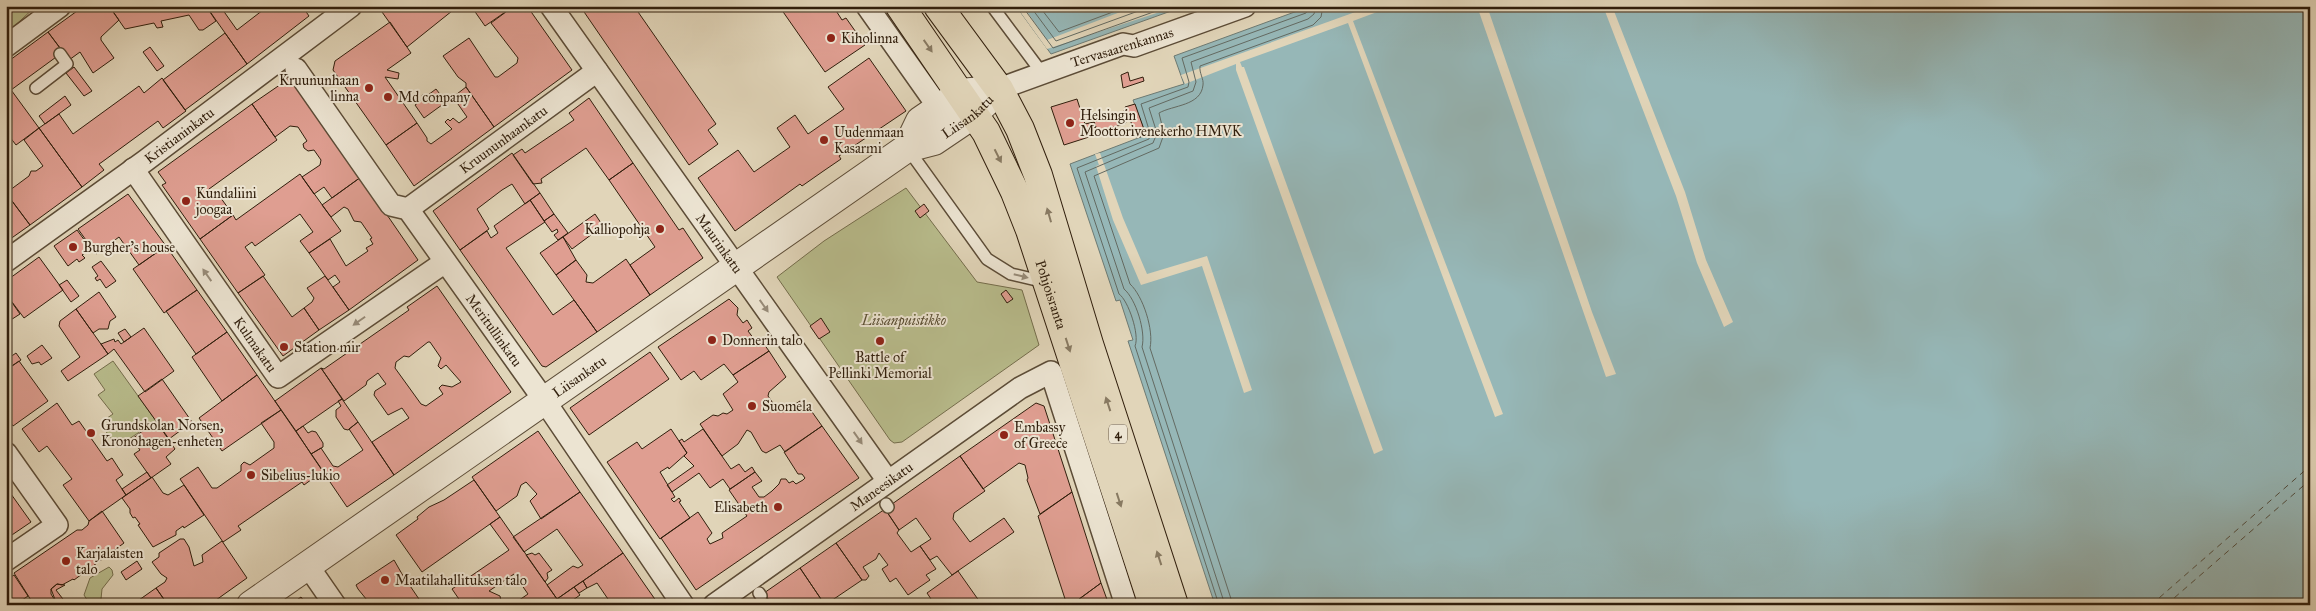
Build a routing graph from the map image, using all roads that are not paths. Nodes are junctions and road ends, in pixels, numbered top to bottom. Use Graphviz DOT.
graph roads {
  1 [pos="60,6"];
  2 [pos="351,6"];
  3 [pos="552,6"];
  4 [pos="867,6"];
  5 [pos="900,6"];
  6 [pos="938,6"];
  7 [pos="992,6"];
  8 [pos="1245,6"];
  9 [pos="327,13"];
  10 [pos="6,46"];
  11 [pos="60,54"];
  12 [pos="296,69"];
  13 [pos="597,71"];
  14 [pos="1042,73"];
  15 [pos="36,88"];
  16 [pos="999,89"];
  17 [pos="968,103"];
  18 [pos="939,108"];
  19 [pos="907,148"];
  20 [pos="133,169"];
  21 [pos="408,208"];
  22 [pos="6,261"];
  23 [pos="445,262"];
  24 [pos="736,266"];
  25 [pos="1047,282"];
  26 [pos="544,400"];
  27 [pos="6,453"];
  28 [pos="888,481"];
  29 [pos="6,560"];
  30 [pos="308,566"];
  31 [pos="251,605"];
  32 [pos="336,605"];
  33 [pos="683,605"];
  34 [pos="714,605"];
  35 [pos="1126,605"];
  36 [pos="1153,605"];
  37 [pos="1174,605"];
  1 -- 10 [label="street"];
  2 -- 9 [label="street, Kristianinkatu"];
  3 -- 13 [label="street, Maurinkatu"];
  4 -- 18 [label="street"];
  5 -- 17 [label="main road, Pohjoisranta, one-way"];
  6 -- 16 [label="main road, Pohjoisranta"];
  7 -- 14 [label="lane"];
  8 -- 14 [label="street, Tervasaarenkannas"];
  9 -- 20 [label="street, Kristianinkatu"];
  11 -- 15 [label="lane"];
  12 -- 21 [label="street"];
  13 -- 21 [label="street, Kruununhaankatu"];
  13 -- 24 [label="street, Maurinkatu"];
  14 -- 16 [label="street, Tervasaarenkannas"];
  16 -- 17 [label="street, Liisankatu"];
  37 -- 16 [label="main road, Pohjoisranta / 4, one-way"];
  17 -- 18 [label="street, Liisankatu"];
  17 -- 19 [label="street, Liisankatu"];
  17 -- 25 [label="main road, Pohjoisranta, one-way"];
  18 -- 19 [label="street, Liisankatu"];
  19 -- 24 [label="street, Liisankatu"];
  19 -- 25 [label="lane, one-way"];
  20 -- 22 [label="street, Kristianinkatu"];
  23 -- 20 [label="street, Kulmakatu, one-way"];
  21 -- 23 [label="street, Meritullinkatu"];
  23 -- 26 [label="street, Meritullinkatu"];
  24 -- 26 [label="street, Liisankatu"];
  24 -- 28 [label="street, Maurinkatu, one-way"];
  25 -- 36 [label="main road, Pohjoisranta / 4, one-way"];
  26 -- 30 [label="street, Liisankatu"];
  26 -- 33 [label="street, Meritullinkatu"];
  27 -- 29 [label="street"];
  28 -- 34 [label="street, Maneesikatu"];
  28 -- 35 [label="street, Maneesikatu"];
  30 -- 31 [label="street, Liisankatu"];
  30 -- 32 [label="street"];
}
